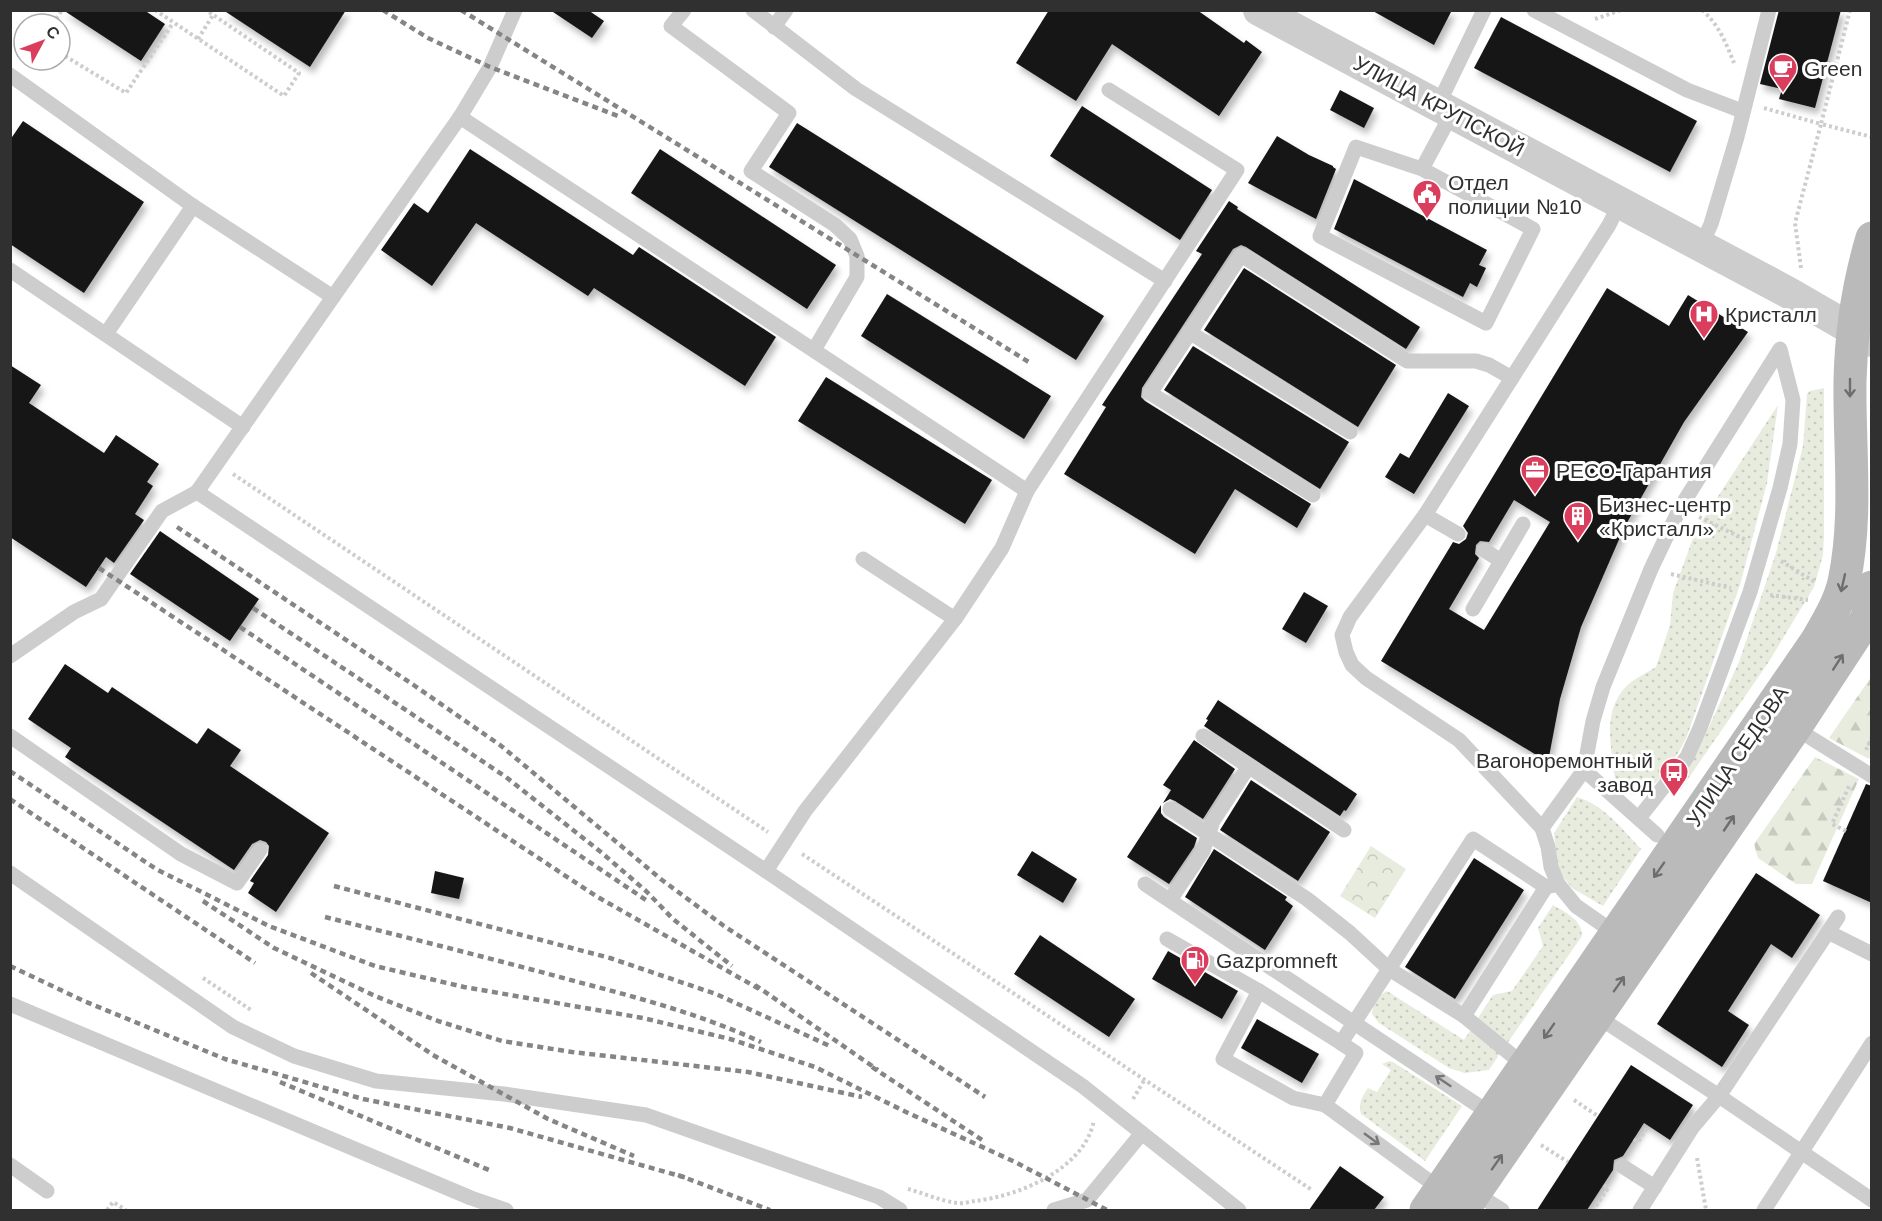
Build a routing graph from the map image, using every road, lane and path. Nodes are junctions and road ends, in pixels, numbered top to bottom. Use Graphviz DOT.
graph roads {
  1 [pos="155,10"];
  2 [pos="206,10"];
  3 [pos="515,10"];
  4 [pos="684,10"];
  5 [pos="753,10"];
  6 [pos="786,10"];
  7 [pos="1260,10"];
  8 [pos="1484,10"];
  9 [pos="1534,10"];
  10 [pos="1702,10"];
  11 [pos="1769,10"];
  12 [pos="1850,10"];
  13 [pos="213,15"];
  14 [pos="174,23"];
  15 [pos="774,27"];
  16 [pos="198,39"];
  17 [pos="72,59"];
  18 [pos="11,76"];
  19 [pos="1109,90"];
  20 [pos="1744,103"];
  21 [pos="1445,109"];
  22 [pos="460,117"];
  23 [pos="1821,124"];
  24 [pos="1872,137"];
  25 [pos="1422,169"];
  26 [pos="1620,203"];
  27 [pos="193,206"];
  28 [pos="1872,238"];
  29 [pos="1701,246"];
  30 [pos="10,270"];
  31 [pos="1802,271"];
  32 [pos="1165,281"];
  33 [pos="333,297"];
  34 [pos="1189,332"];
  35 [pos="106,334"];
  36 [pos="1862,335"];
  37 [pos="814,350"];
  38 [pos="1512,378"];
  39 [pos="243,427"];
  40 [pos="1350,432"];
  41 [pos="217,464"];
  42 [pos="1027,490"];
  43 [pos="197,492"];
  44 [pos="1313,495"];
  45 [pos="1425,515"];
  46 [pos="1523,524"];
  47 [pos="1458,534"];
  48 [pos="1484,550"];
  49 [pos="863,559"];
  50 [pos="1502,561"];
  51 [pos="1870,606"];
  52 [pos="1473,609"];
  53 [pos="955,619"];
  54 [pos="10,656"];
  55 [pos="1795,728"];
  56 [pos="10,736"];
  57 [pos="1203,736"];
  58 [pos="1249,766"];
  59 [pos="1584,770"];
  60 [pos="1872,776"];
  61 [pos="1170,809"];
  62 [pos="1639,818"];
  63 [pos="1832,824"];
  64 [pos="1542,828"];
  65 [pos="1344,830"];
  66 [pos="1846,831"];
  67 [pos="1208,834"];
  68 [pos="1658,835"];
  69 [pos="784,843"];
  70 [pos="260,850"];
  71 [pos="766,871"];
  72 [pos="10,873"];
  73 [pos="1145,884"];
  74 [pos="1552,885"];
  75 [pos="1170,900"];
  76 [pos="1838,917"];
  77 [pos="1828,932"];
  78 [pos="1615,933"];
  79 [pos="1167,939"];
  80 [pos="1642,952"];
  81 [pos="1872,954"];
  82 [pos="1389,969"];
  83 [pos="195,972"];
  84 [pos="1286,977"];
  85 [pos="1265,995"];
  86 [pos="10,1004"];
  87 [pos="1584,1008"];
  88 [pos="254,1012"];
  89 [pos="1464,1016"];
  90 [pos="1354,1023"];
  91 [pos="1341,1043"];
  92 [pos="1872,1043"];
  93 [pos="1525,1066"];
  94 [pos="1145,1079"];
  95 [pos="1719,1096"];
  96 [pos="1570,1098"];
  97 [pos="1325,1105"];
  98 [pos="1113,1110"];
  99 [pos="1491,1114"];
  100 [pos="1598,1116"];
  101 [pos="1648,1126"];
  102 [pos="1692,1128"];
  103 [pos="1142,1133"];
  104 [pos="1634,1139"];
  105 [pos="1539,1143"];
  106 [pos="1803,1153"];
  107 [pos="1568,1162"];
  108 [pos="10,1165"];
  109 [pos="1622,1166"];
  110 [pos="1604,1185"];
  111 [pos="901,1187"];
  112 [pos="1655,1187"];
  113 [pos="1312,1190"];
  114 [pos="47,1191"];
  115 [pos="1872,1200"];
  116 [pos="1461,1203"];
  117 [pos="1596,1206"];
  118 [pos="107,1210"];
  119 [pos="126,1210"];
  120 [pos="506,1210"];
  121 [pos="900,1210"];
  122 [pos="1054,1210"];
  123 [pos="1239,1210"];
  124 [pos="1640,1210"];
  125 [pos="1706,1210"];
  126 [pos="1764,1210"];
  1 -- 14 [label="path"];
  2 -- 13 [label="path"];
  3 -- 22 [label="lane"];
  4 -- 37 [label="lane"];
  5 -- 15 [label="lane"];
  6 -- 15 [label="lane"];
  7 -- 21 [label="street, УЛИЦА КРУПСКОЙ"];
  8 -- 21 [label="lane"];
  9 -- 20 [label="lane"];
  10 -- 20 [label="path"];
  11 -- 20 [label="lane"];
  12 -- 23 [label="path"];
  13 -- 16 [label="path"];
  13 -- 16 [label="path"];
  14 -- 16 [label="path"];
  14 -- 17 [label="path"];
  15 -- 32 [label="lane"];
  18 -- 27 [label="lane"];
  19 -- 32 [label="lane"];
  20 -- 23 [label="path"];
  20 -- 29 [label="lane"];
  21 -- 25 [label="lane"];
  21 -- 26 [label="street, УЛИЦА КРУПСКОЙ"];
  22 -- 33 [label="lane"];
  22 -- 37 [label="lane"];
  23 -- 24 [label="path"];
  23 -- 31 [label="path"];
  25 -- 25 [label="lane"];
  26 -- 29 [label="street, УЛИЦА КРУПСКОЙ"];
  26 -- 38 [label="lane"];
  27 -- 33 [label="lane"];
  27 -- 35 [label="lane"];
  28 -- 36 [label="main road, УЛИЦА СЕДОВА"];
  29 -- 36 [label="street, УЛИЦА КРУПСКОЙ"];
  30 -- 35 [label="lane"];
  32 -- 42 [label="lane"];
  33 -- 39 [label="lane"];
  34 -- 38 [label="lane"];
  34 -- 40 [label="lane"];
  34 -- 44 [label="lane"];
  35 -- 39 [label="lane"];
  36 -- 78 [label="main road, УЛИЦА СЕДОВА, one-way"];
  37 -- 42 [label="lane"];
  38 -- 45 [label="lane"];
  39 -- 41 [label="lane"];
  41 -- 43 [label="lane"];
  41 -- 69 [label="path"];
  42 -- 53 [label="lane"];
  43 -- 54 [label="lane"];
  43 -- 71 [label="lane"];
  45 -- 47 [label="lane"];
  45 -- 64 [label="lane"];
  46 -- 50 [label="lane"];
  48 -- 50 [label="lane"];
  49 -- 53 [label="lane"];
  50 -- 52 [label="lane"];
  55 -- 51 [label="main road, УЛИЦА СЕДОВА, one-way"];
  53 -- 69 [label="lane"];
  55 -- 60 [label="lane"];
  80 -- 55 [label="main road, УЛИЦА СЕДОВА, one-way"];
  56 -- 70 [label="lane"];
  57 -- 58 [label="lane"];
  58 -- 65 [label="lane"];
  58 -- 67 [label="lane"];
  59 -- 62 [label="lane"];
  59 -- 62 [label="lane"];
  59 -- 64 [label="lane"];
  61 -- 67 [label="lane"];
  62 -- 68 [label="lane"];
  63 -- 66 [label="path"];
  64 -- 74 [label="lane"];
  67 -- 75 [label="lane"];
  67 -- 82 [label="lane"];
  69 -- 71 [label="lane"];
  69 -- 94 [label="path"];
  71 -- 98 [label="lane"];
  72 -- 121 [label="lane"];
  73 -- 75 [label="lane"];
  74 -- 78 [label="lane"];
  74 -- 82 [label="lane"];
  74 -- 89 [label="lane"];
  75 -- 84 [label="lane"];
  76 -- 77 [label="lane"];
  77 -- 81 [label="lane"];
  77 -- 95 [label="lane"];
  78 -- 80 [label="lane"];
  78 -- 87 [label="main road, УЛИЦА СЕДОВА"];
  79 -- 85 [label="lane"];
  87 -- 80 [label="main road, УЛИЦА СЕДОВА, one-way"];
  82 -- 89 [label="lane"];
  82 -- 90 [label="lane"];
  83 -- 88 [label="path"];
  84 -- 85 [label="lane"];
  84 -- 90 [label="lane"];
  85 -- 91 [label="lane"];
  85 -- 97 [label="lane"];
  86 -- 120 [label="lane"];
  87 -- 93 [label="main road, УЛИЦА СЕДОВА, one-way"];
  87 -- 95 [label="lane"];
  116 -- 87 [label="main road, УЛИЦА СЕДОВА, one-way"];
  89 -- 93 [label="lane"];
  90 -- 91 [label="lane"];
  99 -- 90 [label="lane, one-way"];
  91 -- 97 [label="lane"];
  92 -- 106 [label="lane"];
  93 -- 99 [label="main road, УЛИЦА СЕДОВА"];
  94 -- 98 [label="path"];
  94 -- 113 [label="path"];
  95 -- 102 [label="lane"];
  95 -- 106 [label="lane"];
  96 -- 100 [label="path"];
  97 -- 116 [label="lane, one-way"];
  98 -- 103 [label="lane"];
  98 -- 111 [label="path"];
  99 -- 116 [label="main road, УЛИЦА СЕДОВА"];
  101 -- 104 [label="path"];
  102 -- 112 [label="lane"];
  102 -- 125 [label="path"];
  103 -- 122 [label="lane"];
  103 -- 123 [label="lane"];
  105 -- 107 [label="path"];
  106 -- 115 [label="lane"];
  106 -- 126 [label="lane"];
  108 -- 114 [label="lane"];
  109 -- 112 [label="lane"];
  110 -- 117 [label="path"];
  112 -- 124 [label="lane"];
  118 -- 119 [label="path"];
}
